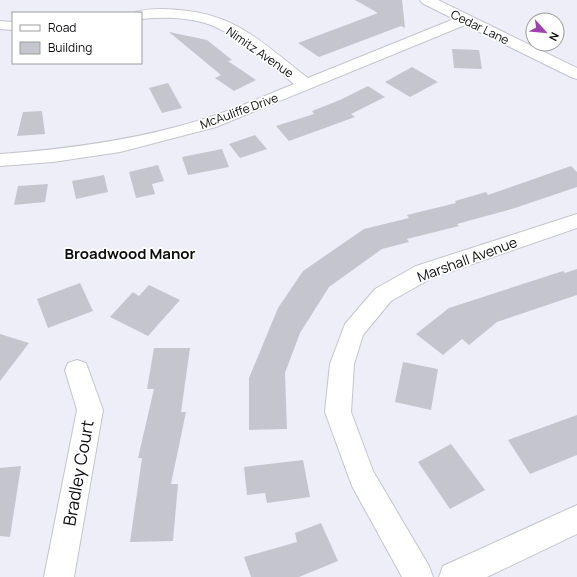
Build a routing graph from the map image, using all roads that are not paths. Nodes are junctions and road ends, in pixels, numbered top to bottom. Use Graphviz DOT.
graph roads {
  1 [pos="427,0"];
  2 [pos="142,15"];
  3 [pos="466,19"];
  4 [pos="0,26"];
  5 [pos="12,26"];
  6 [pos="577,74"];
  7 [pos="306,85"];
  8 [pos="0,160"];
  9 [pos="577,221"];
  10 [pos="77,370"];
  11 [pos="577,519"];
  12 [pos="59,577"];
  13 [pos="418,577"];
  14 [pos="454,577"];
  1 -- 3 [label="street, Cedar Lane"];
  2 -- 7 [label="street, Nimitz Avenue"];
  3 -- 6 [label="street, Cedar Lane"];
  3 -- 7 [label="street, McAuliffe Drive"];
  4 -- 5 [label="street"];
  7 -- 8 [label="street, McAuliffe Drive"];
  9 -- 13 [label="street, Marshall Avenue"];
  10 -- 12 [label="street, Bradley Court"];
  11 -- 14 [label="street"];
}
